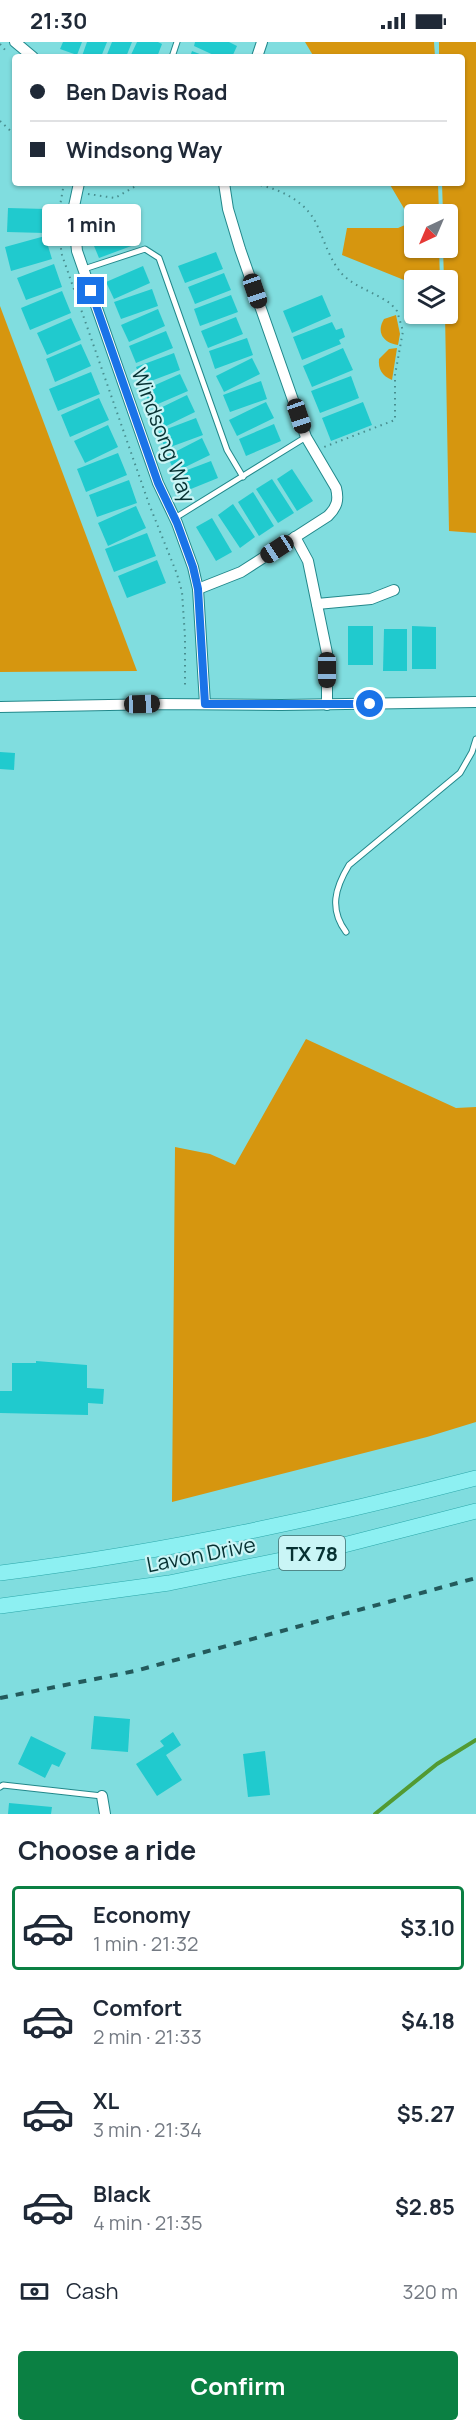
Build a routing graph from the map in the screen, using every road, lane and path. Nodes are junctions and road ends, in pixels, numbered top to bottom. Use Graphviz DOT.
graph roads {
  1 [pos="15,42"];
  2 [pos="29,54"];
  3 [pos="0,121"];
  4 [pos="12,132"];
  5 [pos="63,186"];
  6 [pos="136,186"];
  7 [pos="224,186"];
  8 [pos="260,186"];
  9 [pos="81,188"];
  10 [pos="84,269"];
  11 [pos="306,437"];
  12 [pos="322,448"];
  13 [pos="243,477"];
  14 [pos="175,518"];
  15 [pos="295,537"];
  16 [pos="198,589"];
  17 [pos="394,590"];
  18 [pos="317,604"];
  19 [pos="185,686"];
  20 [pos="476,702"];
  21 [pos="205,704"];
  22 [pos="327,705"];
  23 [pos="0,708"];
  24 [pos="476,739"];
  25 [pos="346,932"];
  26 [pos="476,1478"];
  27 [pos="476,1511"];
  28 [pos="0,1573"];
  29 [pos="0,1606"];
  30 [pos="0,1787"];
  31 [pos="102,1796"];
  32 [pos="105,1814"];
  1 -- 2 [label="street"];
  3 -- 4 [label="path"];
  5 -- 19 [label="path"];
  6 -- 9 [label="path"];
  7 -- 11 [label="street"];
  8 -- 12 [label="path"];
  9 -- 10 [label="street, Windsong Way"];
  10 -- 13 [label="lane"];
  10 -- 14 [label="street, Windsong Way"];
  11 -- 13 [label="lane"];
  11 -- 15 [label="street"];
  13 -- 14 [label="lane"];
  14 -- 16 [label="street, Windsong Way"];
  15 -- 16 [label="street"];
  15 -- 18 [label="street"];
  16 -- 21 [label="street, Windsong Way"];
  17 -- 18 [label="street"];
  18 -- 22 [label="street"];
  20 -- 22 [label="street"];
  21 -- 22 [label="street"];
  21 -- 23 [label="street"];
  24 -- 25 [label="lane"];
  26 -- 28 [label="main road, Lavon Drive / TX 78"];
  27 -- 29 [label="main road, Lavon Drive / TX 78"];
  30 -- 31 [label="lane"];
  31 -- 32 [label="street"];
}
